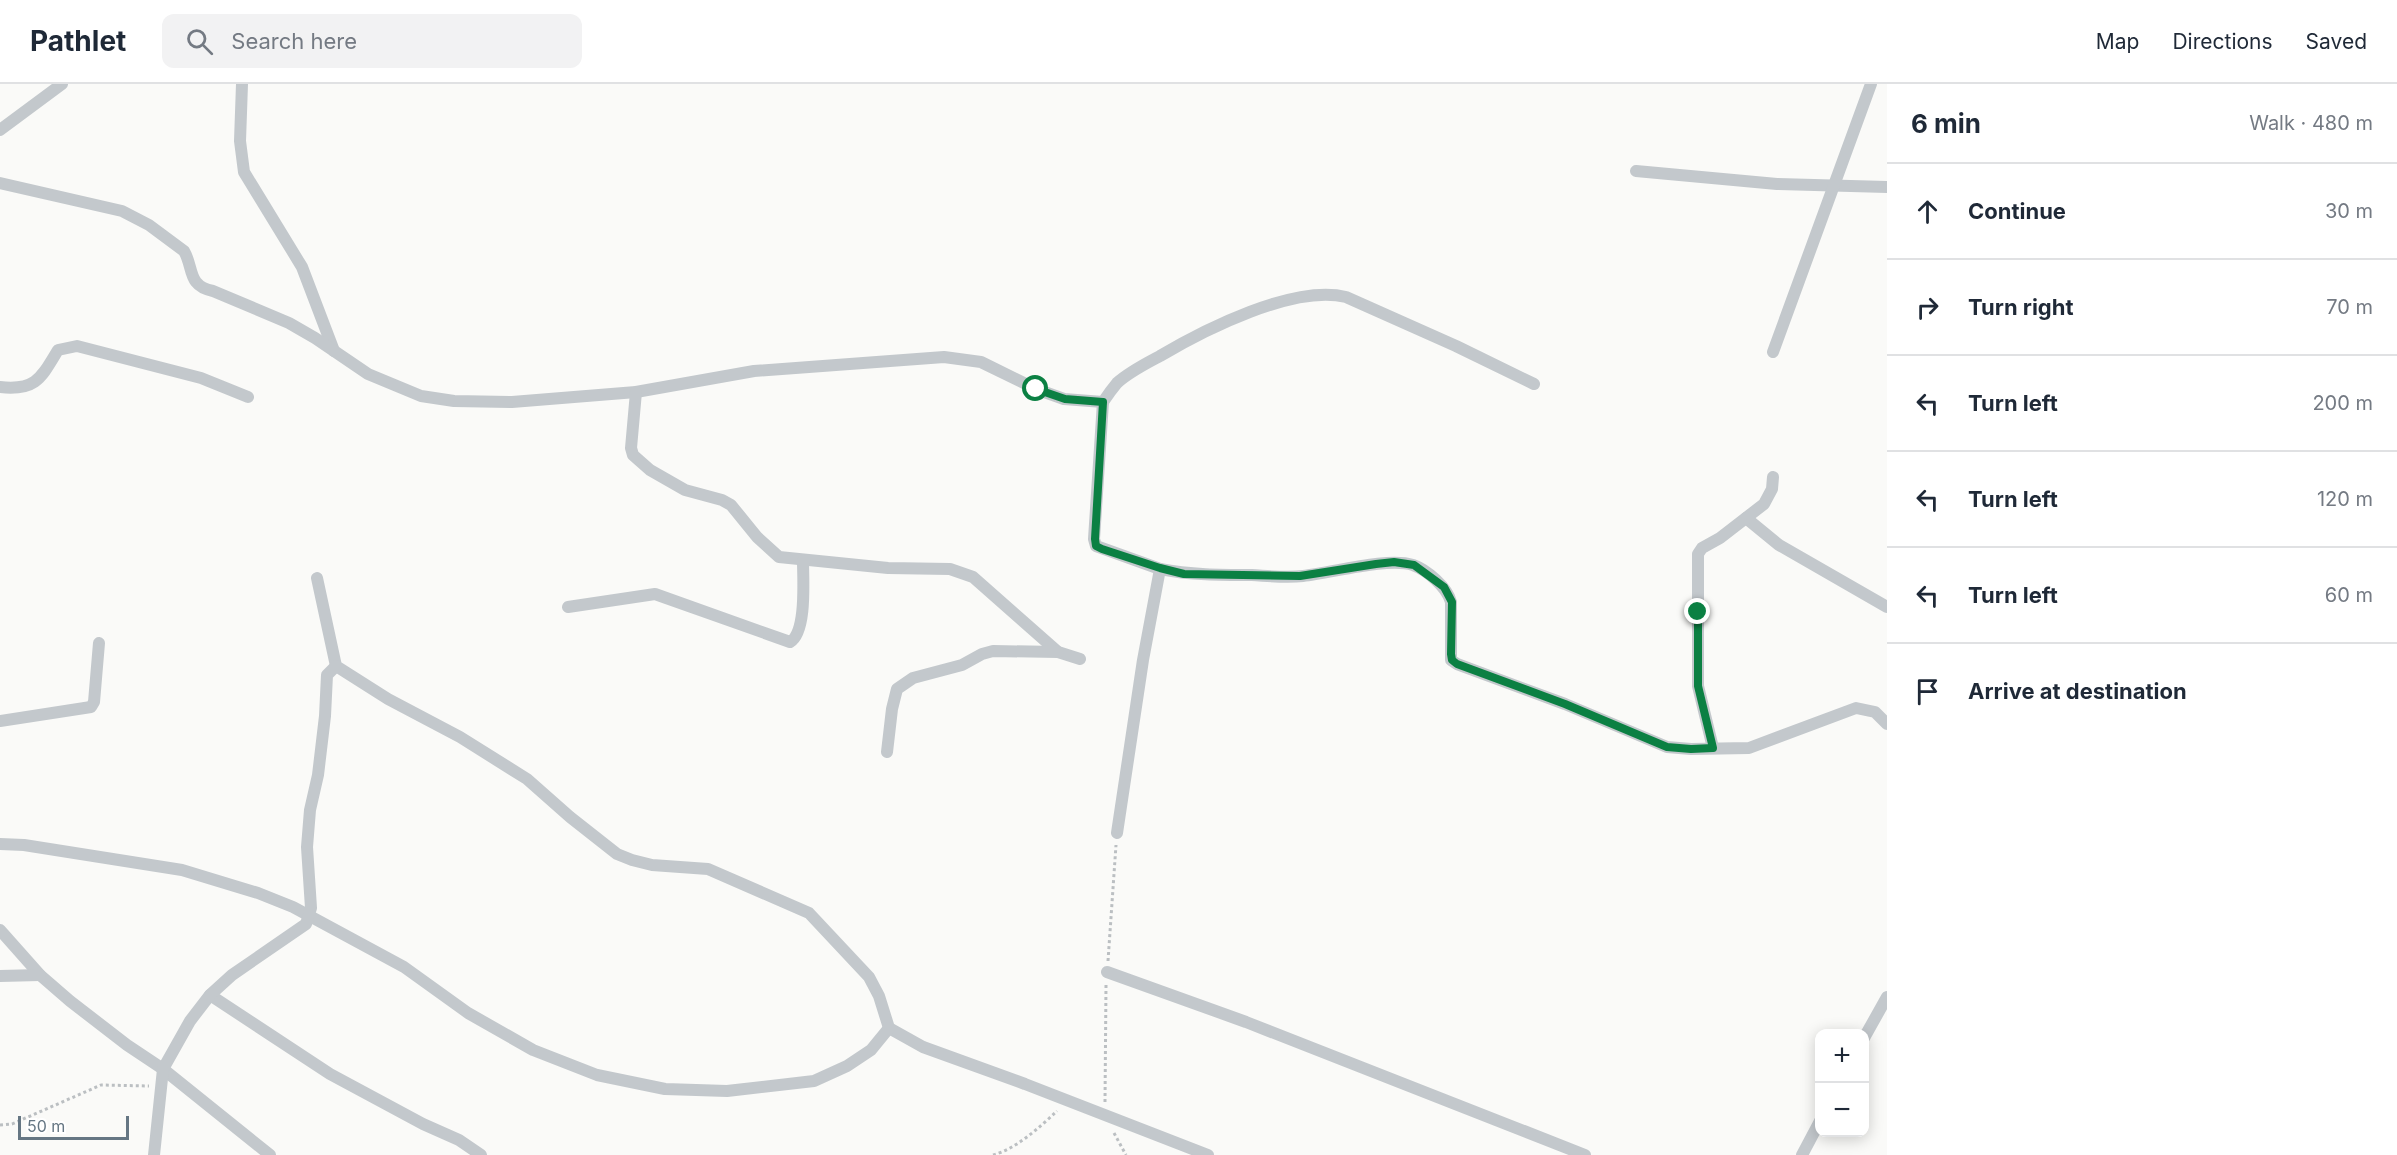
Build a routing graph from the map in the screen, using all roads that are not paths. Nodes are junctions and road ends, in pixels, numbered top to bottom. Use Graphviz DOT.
graph roads {
  1 [pos="62,84"];
  2 [pos="242,84"];
  3 [pos="1871,84"];
  4 [pos="0,130"];
  5 [pos="1636,171"];
  6 [pos="0,183"];
  7 [pos="1835,186"];
  8 [pos="1887,187"];
  9 [pos="1773,352"];
  10 [pos="335,353"];
  11 [pos="1534,384"];
  12 [pos="0,387"];
  13 [pos="636,392"];
  14 [pos="248,397"];
  15 [pos="1103,402"];
  16 [pos="1773,477"];
  17 [pos="1746,518"];
  18 [pos="803,561"];
  19 [pos="1160,568"];
  20 [pos="317,578"];
  21 [pos="568,607"];
  22 [pos="1887,607"];
  23 [pos="99,643"];
  24 [pos="1058,652"];
  25 [pos="1080,659"];
  26 [pos="336,666"];
  27 [pos="0,722"];
  28 [pos="1887,724"];
  29 [pos="1713,748"];
  30 [pos="887,752"];
  31 [pos="1117,833"];
  32 [pos="0,844"];
  33 [pos="310,917"];
  34 [pos="0,930"];
  35 [pos="1107,972"];
  36 [pos="40,975"];
  37 [pos="0,976"];
  38 [pos="210,995"];
  39 [pos="1887,997"];
  40 [pos="889,1028"];
  41 [pos="1869,1029"];
  42 [pos="163,1069"];
  43 [pos="1815,1130"];
  44 [pos="154,1155"];
  45 [pos="270,1155"];
  46 [pos="481,1155"];
  47 [pos="1208,1155"];
  48 [pos="1585,1155"];
  49 [pos="1802,1155"];
  1 -- 4 [label="street"];
  2 -- 10 [label="street"];
  3 -- 7 [label="street"];
  5 -- 7 [label="street"];
  6 -- 10 [label="street"];
  7 -- 8 [label="street"];
  7 -- 9 [label="street"];
  10 -- 13 [label="street"];
  11 -- 15 [label="street"];
  12 -- 14 [label="street"];
  13 -- 15 [label="street"];
  13 -- 18 [label="street"];
  15 -- 19 [label="street"];
  16 -- 17 [label="street"];
  17 -- 22 [label="street"];
  17 -- 29 [label="street"];
  18 -- 21 [label="street"];
  18 -- 24 [label="street"];
  19 -- 29 [label="street"];
  19 -- 31 [label="street"];
  20 -- 26 [label="street"];
  23 -- 27 [label="street"];
  24 -- 25 [label="street"];
  24 -- 30 [label="street"];
  26 -- 33 [label="street"];
  26 -- 40 [label="street"];
  28 -- 29 [label="street"];
  32 -- 33 [label="street"];
  33 -- 38 [label="street"];
  33 -- 40 [label="street"];
  34 -- 36 [label="street"];
  35 -- 48 [label="street"];
  36 -- 37 [label="street"];
  36 -- 42 [label="street"];
  38 -- 42 [label="street"];
  38 -- 46 [label="street"];
  39 -- 41 [label="street"];
  40 -- 47 [label="street"];
  42 -- 44 [label="street"];
  42 -- 45 [label="street"];
  43 -- 49 [label="street"];
}
